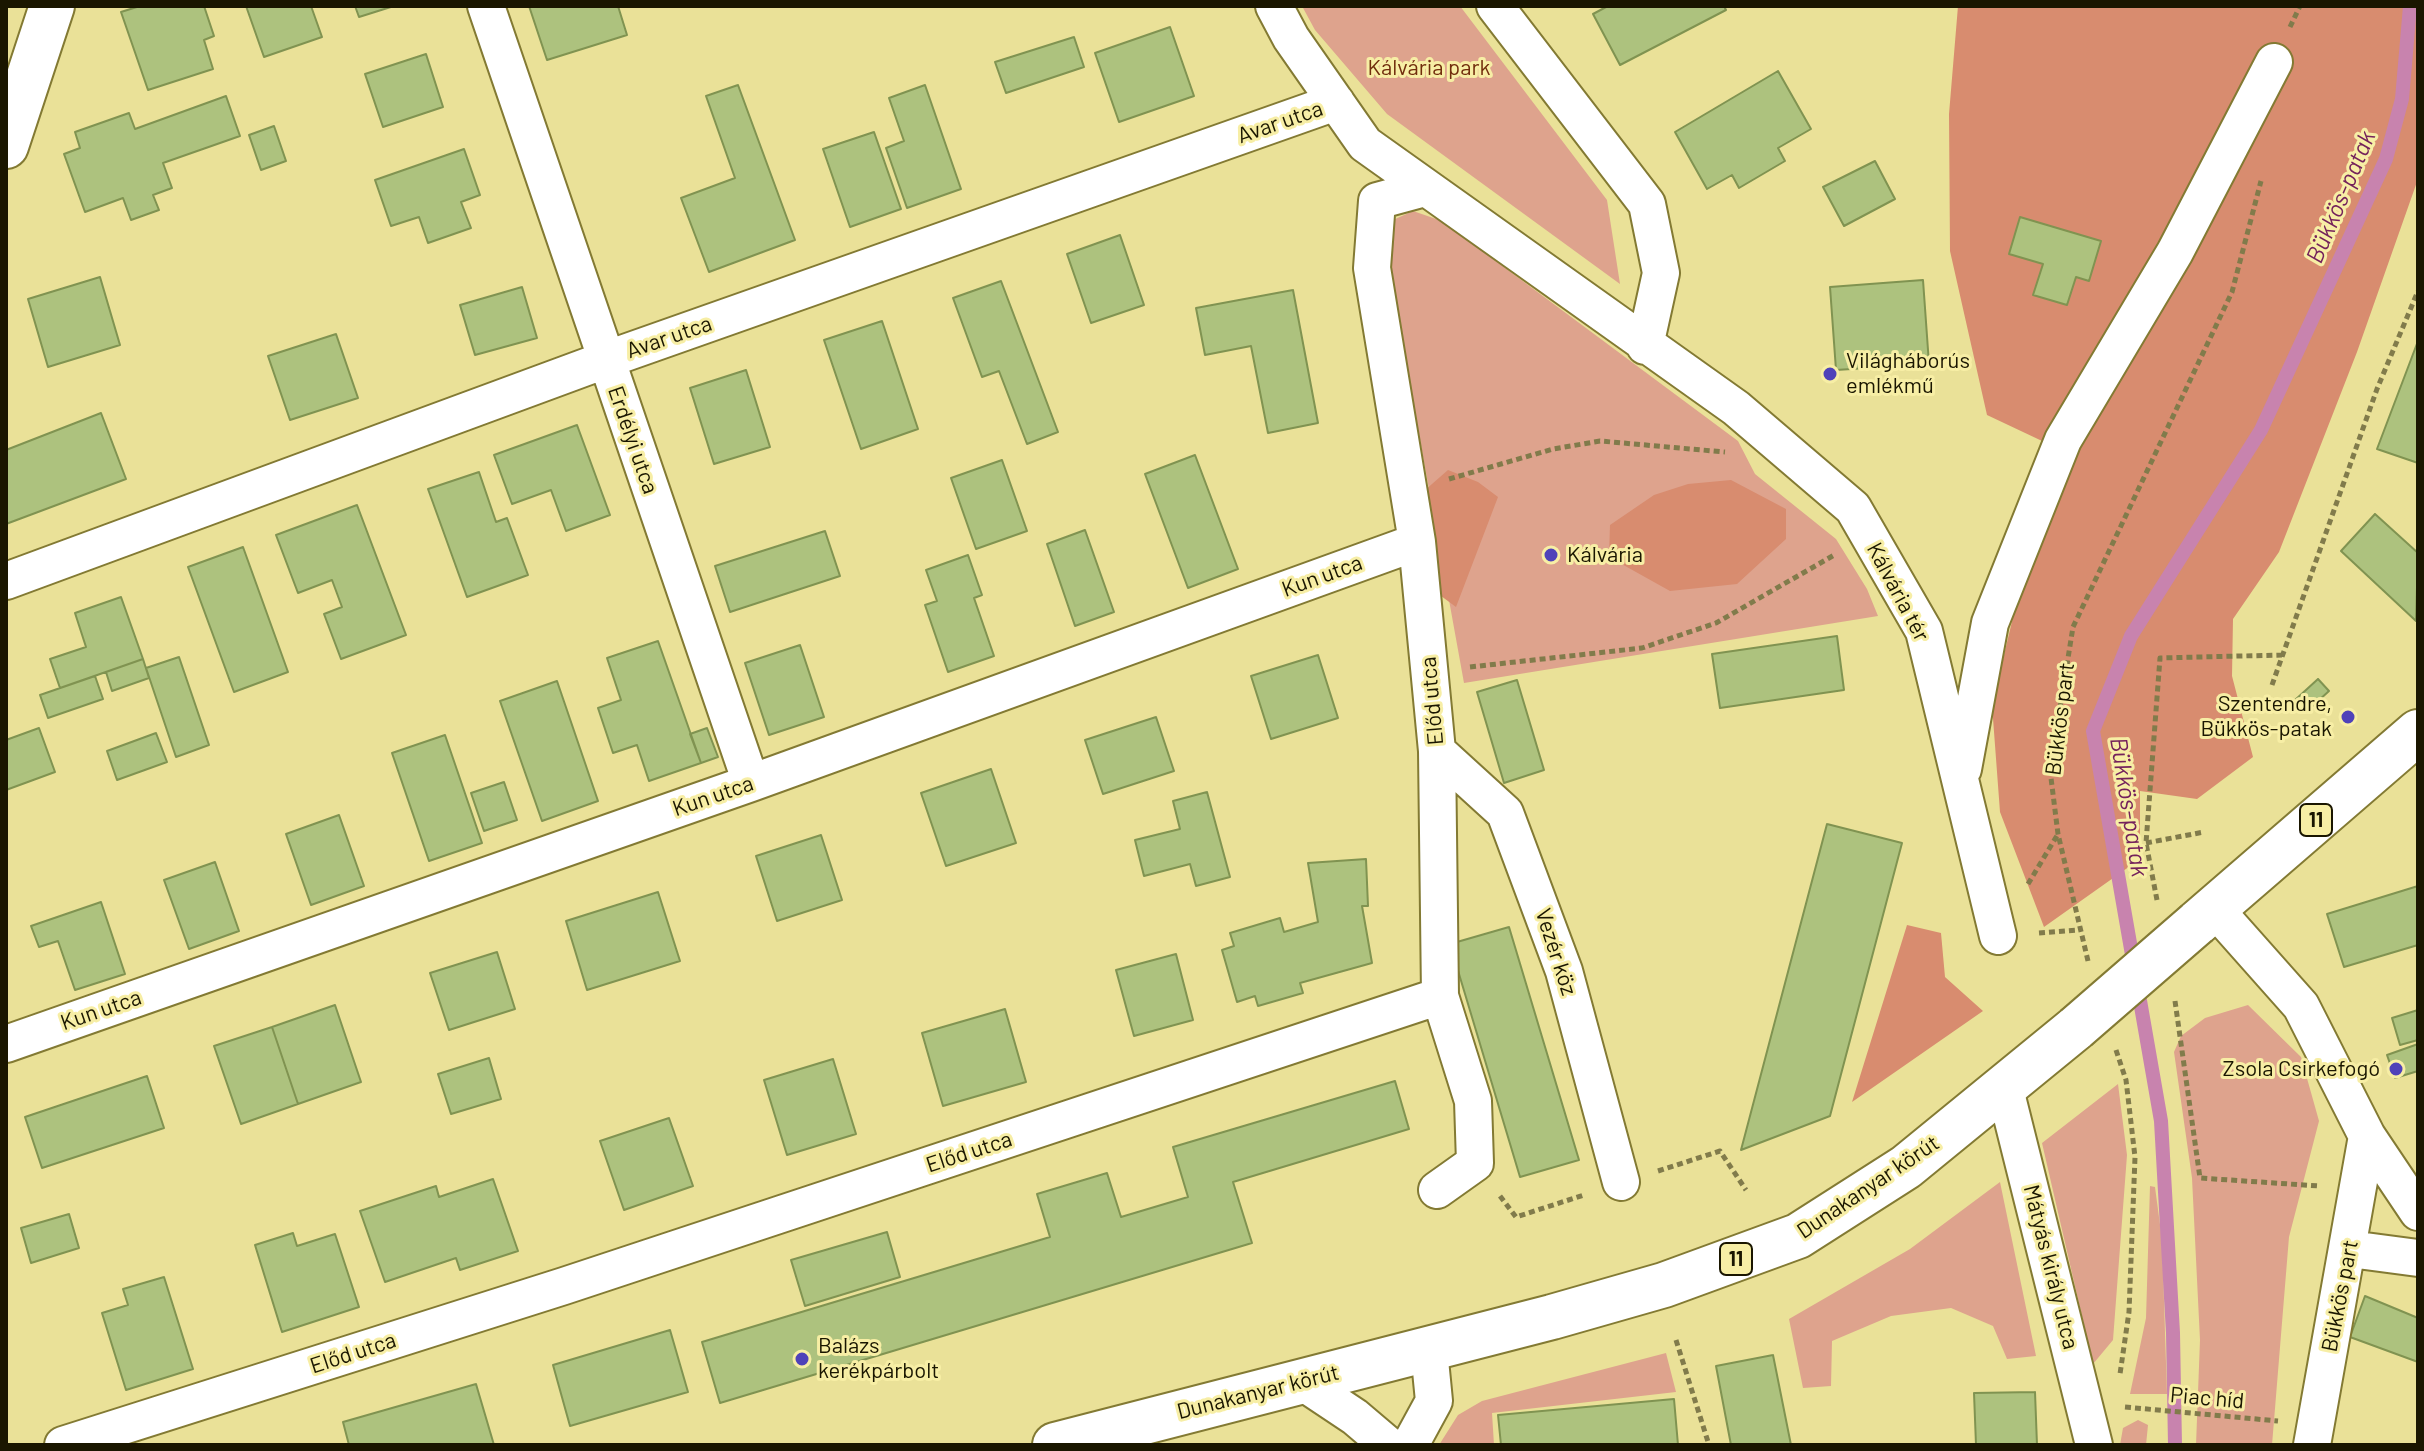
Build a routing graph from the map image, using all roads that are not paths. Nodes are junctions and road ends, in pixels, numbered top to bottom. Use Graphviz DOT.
graph roads {
  1 [pos="52,6"];
  2 [pos="486,6"];
  3 [pos="1274,6"];
  4 [pos="1495,6"];
  5 [pos="2274,62"];
  6 [pos="1336,102"];
  7 [pos="6,146"];
  8 [pos="1425,188"];
  9 [pos="1645,346"];
  10 [pos="605,360"];
  11 [pos="1417,542"];
  12 [pos="6,581"];
  13 [pos="2418,732"];
  14 [pos="1437,751"];
  15 [pos="1961,781"];
  16 [pos="751,783"];
  17 [pos="2205,916"];
  18 [pos="1998,936"];
  19 [pos="1440,996"];
  20 [pos="6,1044"];
  21 [pos="2005,1089"];
  22 [pos="2367,1136"];
  23 [pos="1621,1182"];
  24 [pos="1437,1190"];
  25 [pos="2418,1212"];
  26 [pos="2350,1249"];
  27 [pos="2418,1258"];
  28 [pos="1429,1350"];
  29 [pos="1301,1381"];
  30 [pos="2094,1443"];
  31 [pos="63,1445"];
  32 [pos="1055,1445"];
  33 [pos="1388,1445"];
  34 [pos="1410,1445"];
  35 [pos="2312,1445"];
  1 -- 7 [label="main road"];
  2 -- 10 [label="street, Erdélyi utca"];
  3 -- 6 [label="street, Kálvária tér"];
  4 -- 9 [label="street"];
  5 -- 15 [label="street"];
  6 -- 8 [label="street, Kálvária tér"];
  6 -- 10 [label="street, Avar utca"];
  8 -- 9 [label="street, Kálvária tér"];
  8 -- 11 [label="street"];
  9 -- 15 [label="street, Kálvária tér"];
  10 -- 12 [label="street, Avar utca"];
  10 -- 16 [label="street, Erdélyi utca"];
  11 -- 14 [label="street, Előd utca"];
  11 -- 16 [label="street, Kun utca"];
  13 -- 17 [label="main road, Dunakanyar körút / 11"];
  14 -- 19 [label="street, Előd utca"];
  14 -- 23 [label="street, Vezér köz"];
  15 -- 18 [label="street, Kálvária tér"];
  16 -- 20 [label="street, Kun utca"];
  17 -- 21 [label="main road, Dunakanyar körút / 11, bridge"];
  17 -- 22 [label="street"];
  19 -- 24 [label="street"];
  19 -- 31 [label="street, Előd utca"];
  21 -- 28 [label="main road, Dunakanyar körút / 11"];
  21 -- 30 [label="street, Mátyás király utca"];
  22 -- 25 [label="street"];
  22 -- 26 [label="street, Bükkös part"];
  26 -- 27 [label="street"];
  26 -- 35 [label="street, Bükkös part"];
  28 -- 29 [label="main road, Dunakanyar körút / 11"];
  28 -- 34 [label="street"];
  29 -- 32 [label="main road, Dunakanyar körút / 11"];
  29 -- 33 [label="street"];
}
